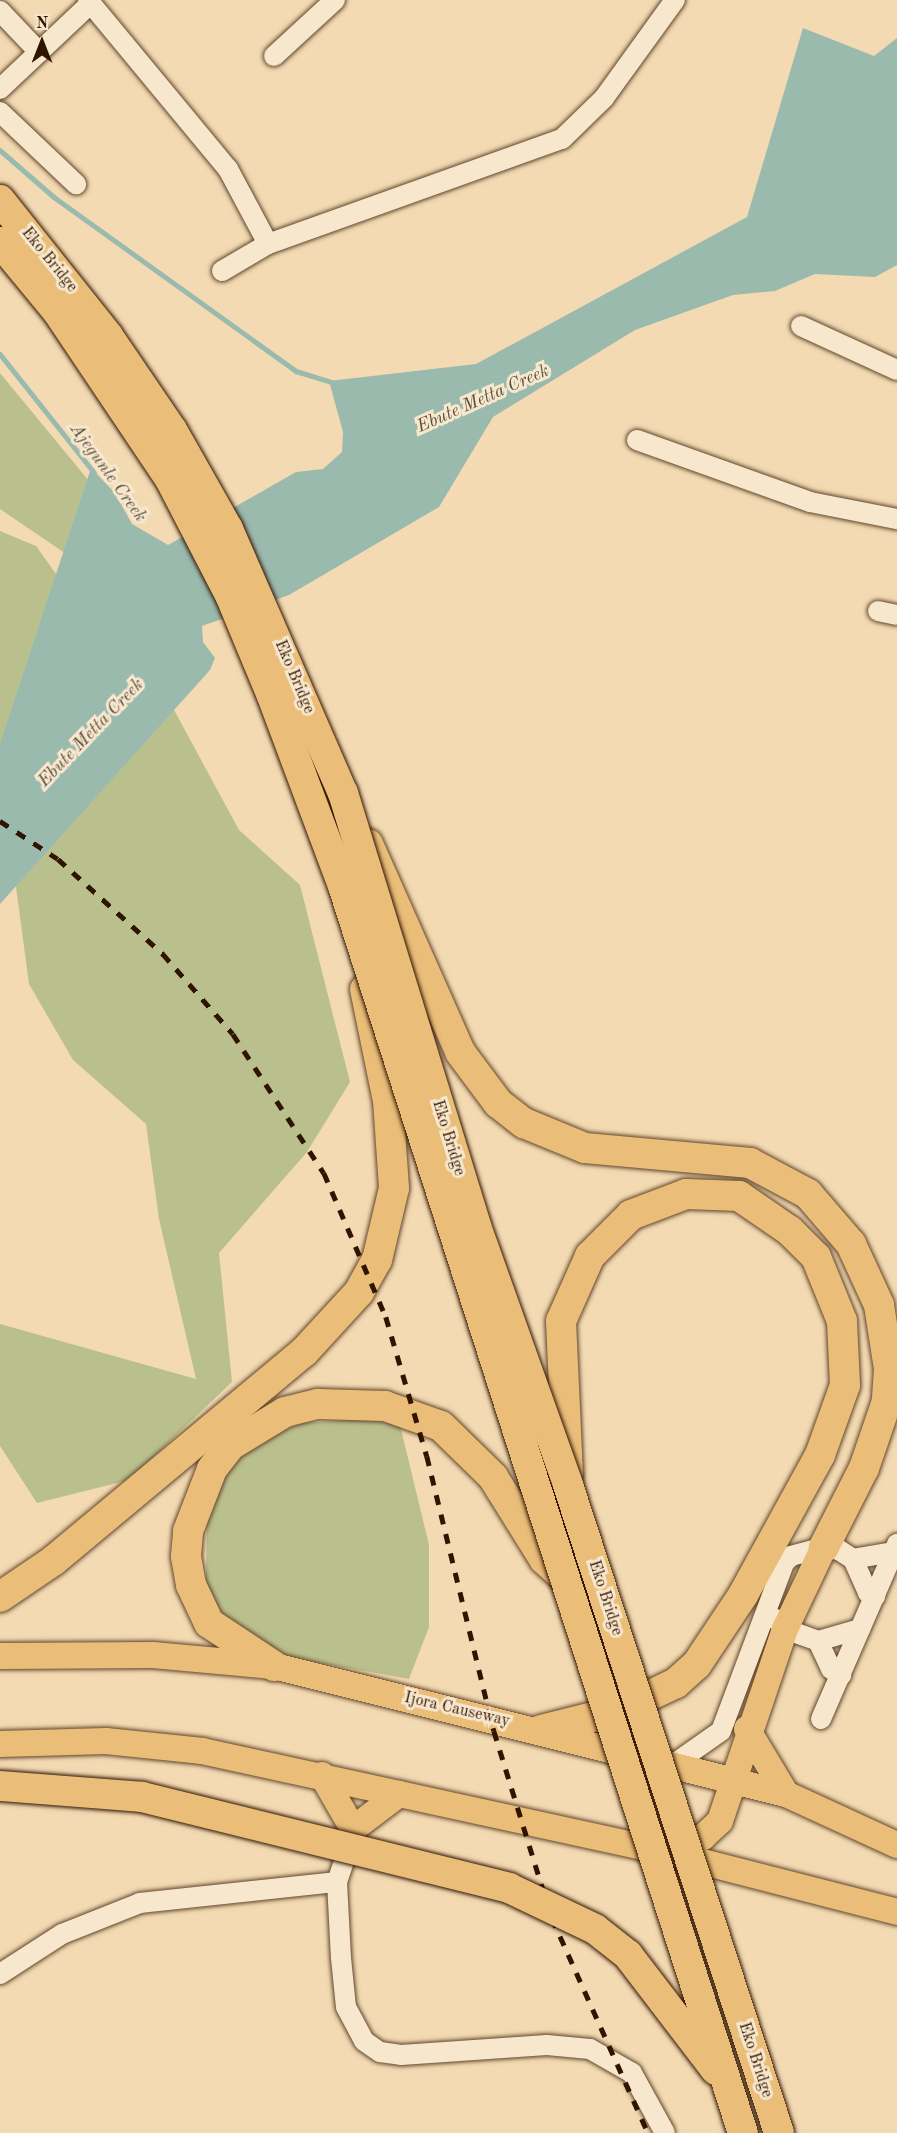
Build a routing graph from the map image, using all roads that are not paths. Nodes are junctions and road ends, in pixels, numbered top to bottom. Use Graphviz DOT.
graph roads {
  1 [pos="335,0"];
  2 [pos="675,0"];
  3 [pos="90,2"];
  4 [pos="0,11"];
  5 [pos="39,52"];
  6 [pos="274,56"];
  7 [pos="0,89"];
  8 [pos="0,112"];
  9 [pos="76,184"];
  10 [pos="0,200"];
  11 [pos="0,242"];
  12 [pos="268,244"];
  13 [pos="222,271"];
  14 [pos="801,326"];
  15 [pos="897,370"];
  16 [pos="637,440"];
  17 [pos="897,519"];
  18 [pos="342,793"];
  19 [pos="343,886"];
  20 [pos="568,1485"];
  21 [pos="824,1547"];
  22 [pos="895,1548"];
  23 [pos="853,1559"];
  24 [pos="564,1577"];
  25 [pos="875,1596"];
  26 [pos="0,1597"];
  27 [pos="776,1620"];
  28 [pos="860,1629"];
  29 [pos="818,1641"];
  30 [pos="0,1656"];
  31 [pos="274,1666"];
  32 [pos="841,1675"];
  33 [pos="820,1719"];
  34 [pos="747,1729"];
  35 [pos="542,1730"];
  36 [pos="0,1744"];
  37 [pos="674,1764"];
  38 [pos="322,1775"];
  39 [pos="730,1782"];
  40 [pos="0,1786"];
  41 [pos="399,1794"];
  42 [pos="786,1794"];
  43 [pos="353,1829"];
  44 [pos="897,1845"];
  45 [pos="660,1851"];
  46 [pos="337,1882"];
  47 [pos="897,1912"];
  48 [pos="0,1974"];
  49 [pos="725,2079"];
  50 [pos="665,2133"];
  51 [pos="743,2133"];
  52 [pos="779,2133"];
  1 -- 6 [label="street"];
  2 -- 12 [label="street"];
  3 -- 5 [label="street"];
  3 -- 12 [label="street"];
  4 -- 5 [label="street"];
  5 -- 7 [label="street"];
  8 -- 9 [label="street"];
  10 -- 18 [label="highway, Eko Bridge, bridge"];
  11 -- 19 [label="highway, Eko Bridge, bridge"];
  12 -- 13 [label="street"];
  14 -- 15 [label="street"];
  16 -- 17 [label="street"];
  18 -- 20 [label="highway, Eko Bridge, bridge"];
  18 -- 21 [label="highway, bridge"];
  19 -- 24 [label="highway, Eko Bridge, bridge"];
  19 -- 26 [label="highway, bridge"];
  20 -- 35 [label="highway, bridge"];
  20 -- 52 [label="highway, Eko Bridge, bridge"];
  21 -- 23 [label="street"];
  21 -- 27 [label="main road"];
  22 -- 23 [label="street"];
  22 -- 25 [label="street"];
  23 -- 25 [label="street"];
  24 -- 31 [label="highway"];
  24 -- 49 [label="highway, Eko Bridge, bridge"];
  25 -- 28 [label="street"];
  27 -- 29 [label="street"];
  27 -- 34 [label="main road"];
  27 -- 37 [label="street"];
  28 -- 29 [label="street"];
  28 -- 32 [label="street"];
  29 -- 32 [label="street"];
  30 -- 31 [label="main road, Ijora Causeway"];
  31 -- 35 [label="main road, Ijora Causeway"];
  32 -- 33 [label="street"];
  34 -- 39 [label="main road"];
  34 -- 42 [label="main road"];
  35 -- 37 [label="main road, Ijora Causeway"];
  36 -- 38 [label="main road"];
  37 -- 39 [label="main road, Ijora Causeway"];
  38 -- 41 [label="main road"];
  38 -- 43 [label="main road"];
  39 -- 42 [label="main road, Ijora Causeway"];
  39 -- 45 [label="main road"];
  40 -- 49 [label="highway, bridge"];
  41 -- 43 [label="main road"];
  41 -- 45 [label="main road"];
  42 -- 44 [label="main road, Ijora Causeway"];
  43 -- 46 [label="street"];
  45 -- 47 [label="main road"];
  46 -- 48 [label="street"];
  46 -- 50 [label="street"];
  49 -- 51 [label="highway, Eko Bridge, bridge"];
}
